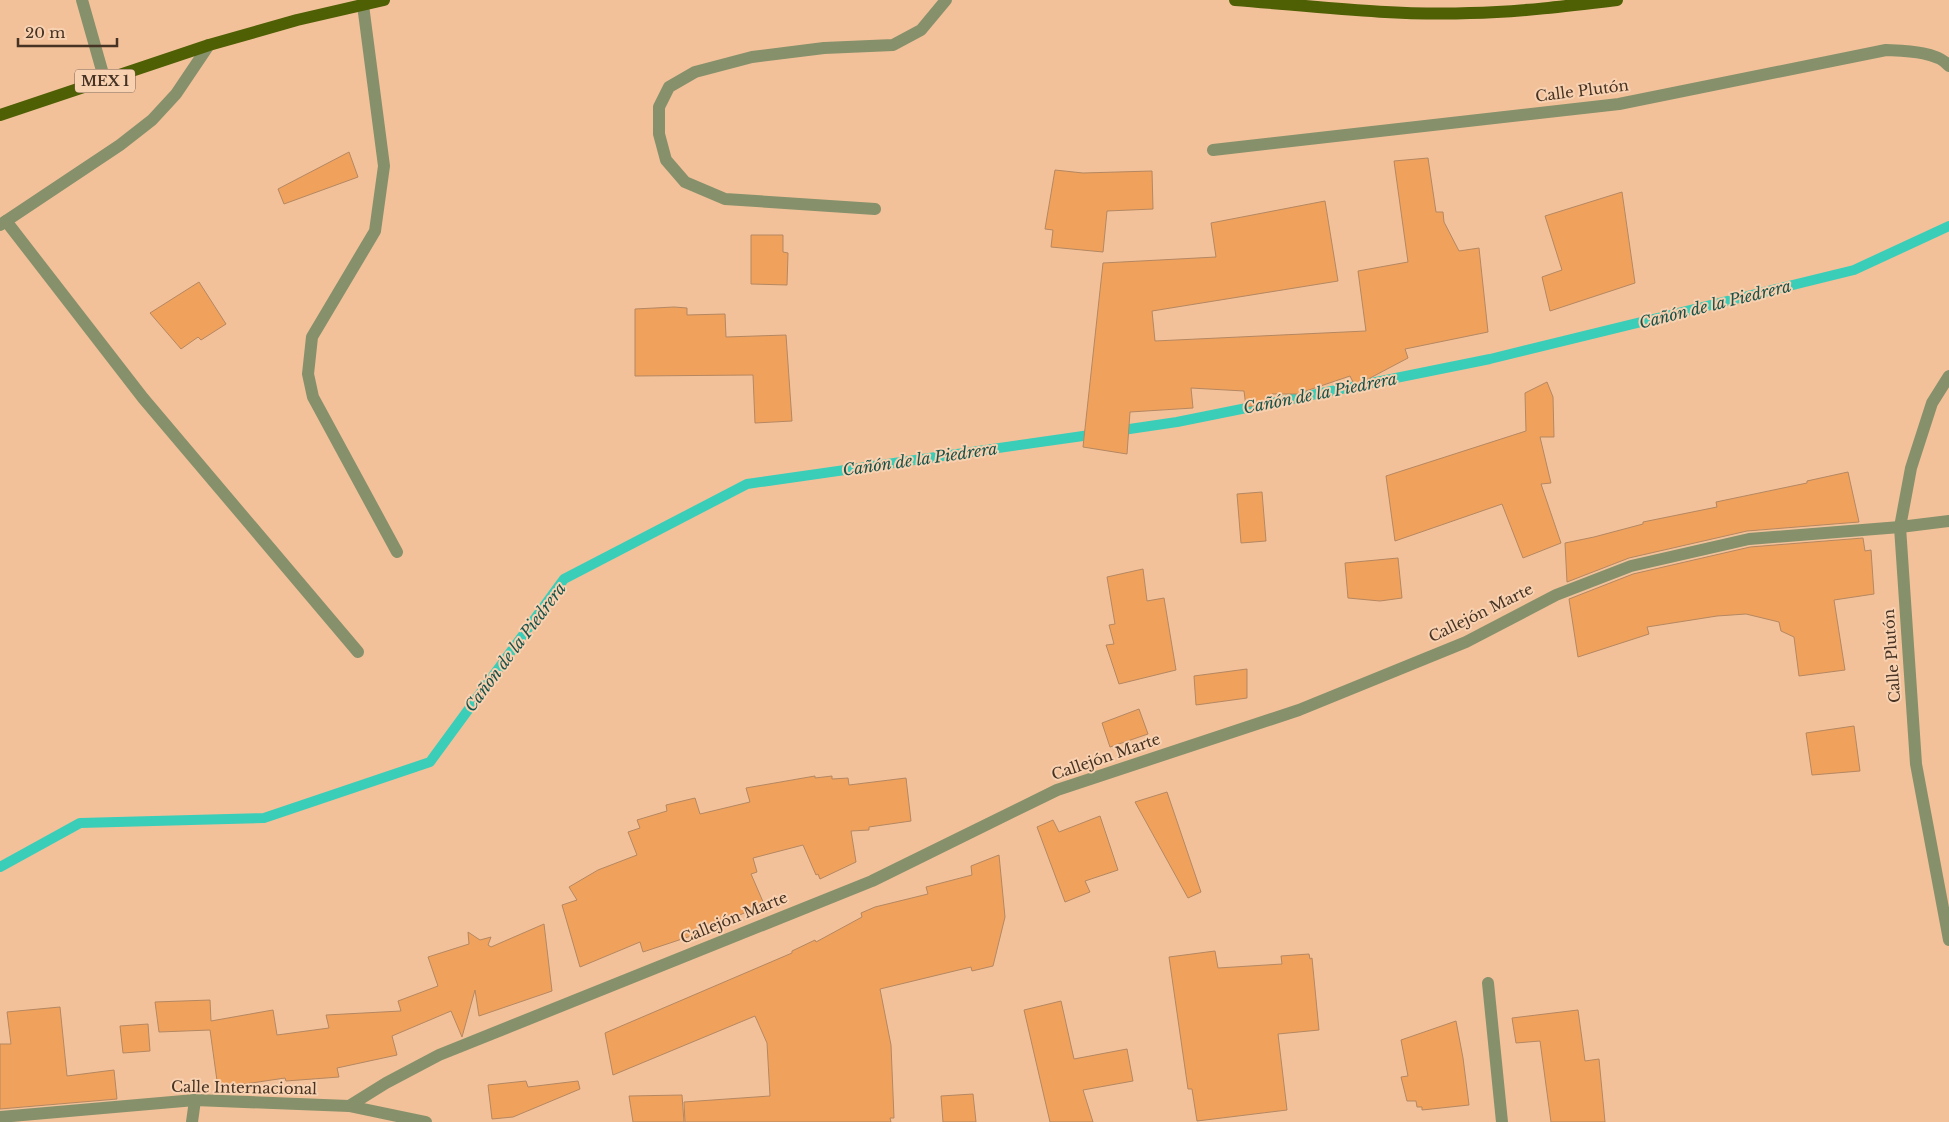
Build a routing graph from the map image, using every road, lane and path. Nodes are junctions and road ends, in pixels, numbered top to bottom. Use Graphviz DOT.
graph roads {
  1 [pos="82,0"];
  2 [pos="384,0"];
  3 [pos="946,0"];
  4 [pos="1235,0"];
  5 [pos="1617,0"];
  6 [pos="363,5"];
  7 [pos="209,45"];
  8 [pos="1949,66"];
  9 [pos="105,80"];
  10 [pos="0,115"];
  11 [pos="1214,150"];
  12 [pos="875,209"];
  13 [pos="3,223"];
  14 [pos="1949,376"];
  15 [pos="1949,521"];
  16 [pos="1900,527"];
  17 [pos="396,552"];
  18 [pos="358,652"];
  19 [pos="1949,940"];
  20 [pos="1488,983"];
  21 [pos="195,1100"];
  22 [pos="349,1106"];
  23 [pos="0,1117"];
  24 [pos="192,1122"];
  25 [pos="426,1122"];
  26 [pos="1502,1122"];
  1 -- 9 [label="street"];
  2 -- 6 [label="main road, MEX 1"];
  3 -- 12 [label="street"];
  4 -- 5 [label="main road"];
  6 -- 7 [label="main road, MEX 1"];
  6 -- 17 [label="street"];
  7 -- 9 [label="main road, MEX 1"];
  7 -- 13 [label="street"];
  8 -- 11 [label="street, Calle Plutón"];
  9 -- 10 [label="main road, MEX 1"];
  13 -- 18 [label="street"];
  14 -- 16 [label="street, Calle Plutón"];
  15 -- 16 [label="street, Callejón Marte"];
  16 -- 19 [label="street, Calle Plutón"];
  16 -- 22 [label="street, Callejón Marte"];
  20 -- 26 [label="street"];
  21 -- 22 [label="street, Calle Internacional"];
  21 -- 23 [label="street, Calle Internacional"];
  21 -- 24 [label="street"];
  22 -- 25 [label="street, Calle Internacional"];
}
